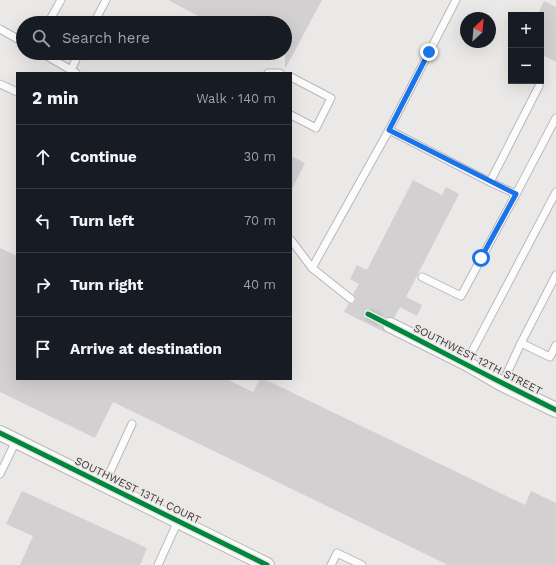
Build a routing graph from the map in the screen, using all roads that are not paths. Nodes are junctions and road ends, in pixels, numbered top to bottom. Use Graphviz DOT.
graph roads {
  1 [pos="61,0"];
  2 [pos="106,0"];
  3 [pos="456,0"];
  4 [pos="52,16"];
  5 [pos="98,16"];
  6 [pos="0,29"];
  7 [pos="16,38"];
  8 [pos="54,60"];
  9 [pos="77,60"];
  10 [pos="74,71"];
  11 [pos="292,78"];
  12 [pos="0,84"];
  13 [pos="539,86"];
  14 [pos="16,92"];
  15 [pos="292,116"];
  16 [pos="556,118"];
  17 [pos="389,130"];
  18 [pos="490,182"];
  19 [pos="556,192"];
  20 [pos="516,194"];
  21 [pos="292,241"];
  22 [pos="312,268"];
  23 [pos="556,276"];
  24 [pos="422,277"];
  25 [pos="350,299"];
  26 [pos="390,325"];
  27 [pos="521,343"];
  28 [pos="556,345"];
  29 [pos="553,358"];
  30 [pos="466,363"];
  31 [pos="502,384"];
  32 [pos="556,410"];
  33 [pos="132,424"];
  34 [pos="0,433"];
  35 [pos="16,441"];
  36 [pos="0,474"];
  37 [pos="104,485"];
  38 [pos="178,521"];
  39 [pos="158,565"];
  40 [pos="267,565"];
  41 [pos="331,565"];
  42 [pos="362,565"];
  1 -- 4 [label="lane"];
  2 -- 5 [label="lane"];
  3 -- 17 [label="lane"];
  6 -- 7 [label="lane"];
  8 -- 10 [label="lane"];
  9 -- 10 [label="lane"];
  11 -- 15 [label="lane"];
  12 -- 14 [label="lane"];
  13 -- 18 [label="lane"];
  16 -- 20 [label="lane"];
  17 -- 18 [label="lane"];
  17 -- 22 [label="lane"];
  18 -- 20 [label="lane"];
  19 -- 30 [label="lane"];
  20 -- 24 [label="lane"];
  21 -- 22 [label="lane"];
  22 -- 25 [label="lane"];
  23 -- 27 [label="lane"];
  26 -- 30 [label="street, SOUTHWEST 12TH STREET"];
  27 -- 29 [label="lane"];
  27 -- 31 [label="lane"];
  28 -- 29 [label="lane"];
  30 -- 31 [label="street, SOUTHWEST 12TH STREET"];
  31 -- 32 [label="street, SOUTHWEST 12TH STREET"];
  33 -- 37 [label="lane"];
  34 -- 35 [label="street, SOUTHWEST 13TH COURT"];
  35 -- 36 [label="lane"];
  35 -- 37 [label="street, SOUTHWEST 13TH COURT"];
  37 -- 38 [label="street, SOUTHWEST 13TH COURT"];
  38 -- 39 [label="lane"];
  38 -- 40 [label="street, SOUTHWEST 13TH COURT"];
  41 -- 42 [label="lane"];
}
